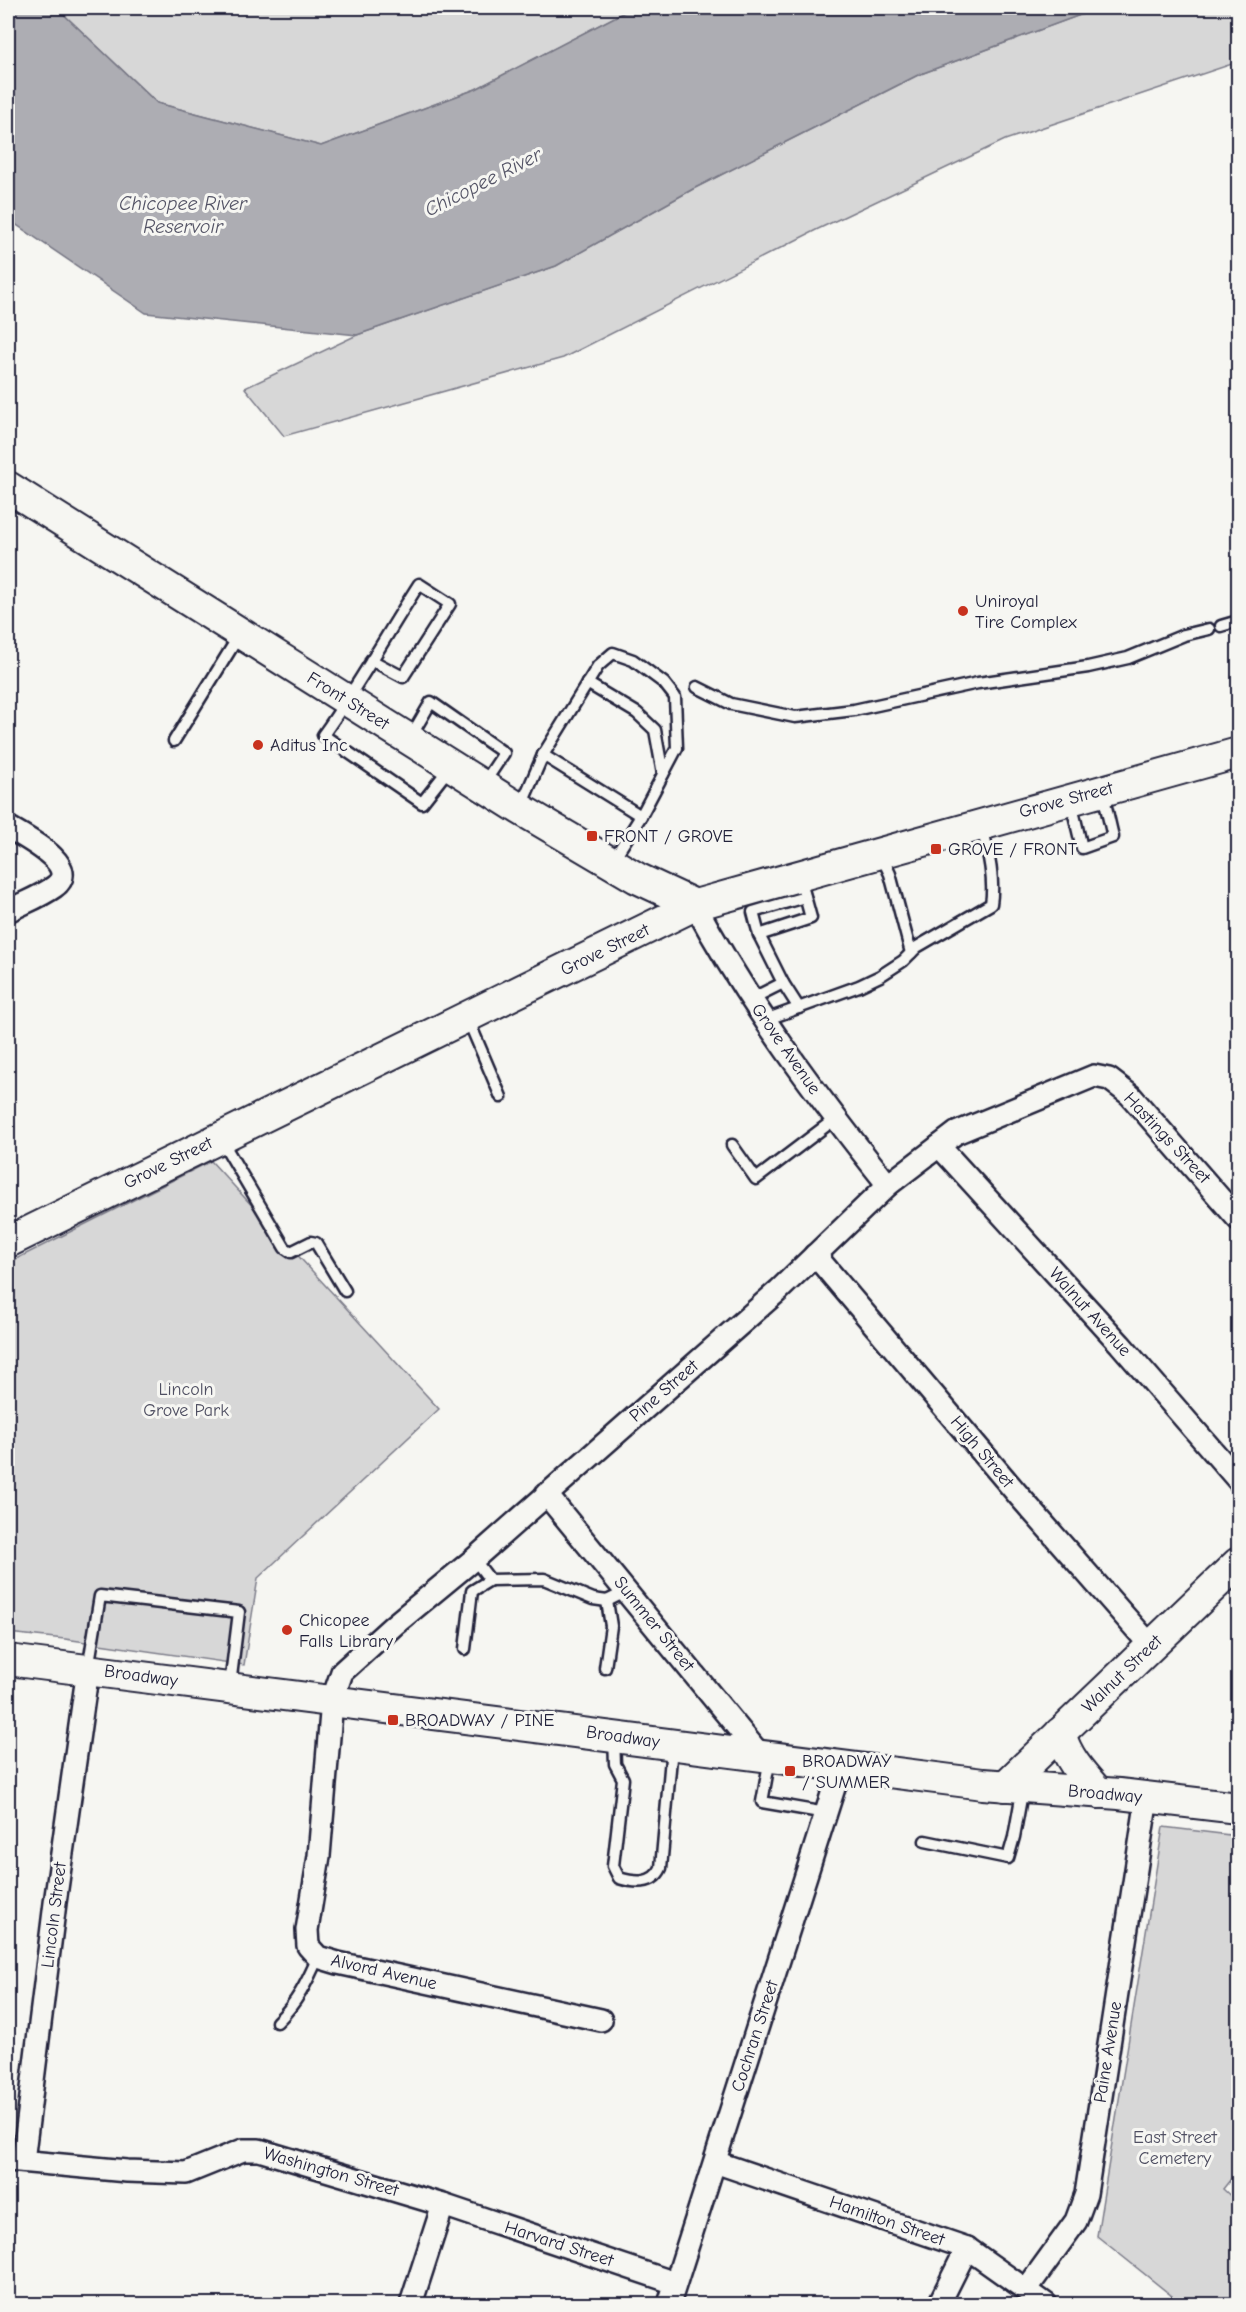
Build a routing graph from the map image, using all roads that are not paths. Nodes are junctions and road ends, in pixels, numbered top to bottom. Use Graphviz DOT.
graph roads {
  1 [pos="8,488"];
  2 [pos="1239,621"];
  3 [pos="1221,626"];
  4 [pos="1209,629"];
  5 [pos="240,634"];
  6 [pos="371,660"];
  7 [pos="587,683"];
  8 [pos="697,687"];
  9 [pos="347,700"];
  10 [pos="409,739"];
  11 [pos="174,741"];
  12 [pos="543,755"];
  13 [pos="1234,759"];
  14 [pos="451,766"];
  15 [pos="663,774"];
  16 [pos="482,786"];
  17 [pos="1102,790"];
  18 [pos="1071,799"];
  19 [pos="520,809"];
  20 [pos="641,816"];
  21 [pos="981,824"];
  22 [pos="8,827"];
  23 [pos="879,852"];
  24 [pos="612,863"];
  25 [pos="802,886"];
  26 [pos="695,905"];
  27 [pos="8,911"];
  28 [pos="759,935"];
  29 [pos="911,953"];
  30 [pos="783,983"];
  31 [pos="751,999"];
  32 [pos="799,1008"];
  33 [pos="467,1017"];
  34 [pos="765,1020"];
  35 [pos="501,1097"];
  36 [pos="1018,1107"];
  37 [pos="835,1119"];
  38 [pos="220,1138"];
  39 [pos="732,1145"];
  40 [pos="939,1146"];
  41 [pos="888,1185"];
  42 [pos="1239,1219"];
  43 [pos="8,1242"];
  44 [pos="815,1255"];
  45 [pos="345,1291"];
  46 [pos="1239,1480"];
  47 [pos="546,1494"];
  48 [pos="474,1559"];
  49 [pos="1239,1563"];
  50 [pos="490,1580"];
  51 [pos="627,1591"];
  52 [pos="607,1601"];
  53 [pos="1151,1646"];
  54 [pos="465,1649"];
  55 [pos="8,1660"];
  56 [pos="605,1668"];
  57 [pos="88,1669"];
  58 [pos="230,1688"];
  59 [pos="332,1701"];
  60 [pos="1060,1733"];
  61 [pos="614,1736"];
  62 [pos="672,1744"];
  63 [pos="766,1757"];
  64 [pos="841,1766"];
  65 [pos="1014,1786"];
  66 [pos="1099,1793"];
  67 [pos="1147,1798"];
  68 [pos="1239,1809"];
  69 [pos="826,1813"];
  70 [pos="925,1841"];
  71 [pos="318,1957"];
  72 [pos="601,2020"];
  73 [pos="277,2022"];
  74 [pos="15,2161"];
  75 [pos="715,2162"];
  76 [pos="442,2205"];
  77 [pos="967,2248"];
  78 [pos="675,2283"];
  79 [pos="1026,2290"];
  80 [pos="411,2304"];
  81 [pos="669,2304"];
  82 [pos="939,2304"];
  83 [pos="1046,2304"];
  1 -- 5 [label="main road, Front Street"];
  2 -- 3 [label="lane"];
  4 -- 8 [label="lane"];
  5 -- 9 [label="main road, Front Street"];
  5 -- 11 [label="lane"];
  6 -- 6 [label="lane"];
  6 -- 9 [label="lane"];
  7 -- 12 [label="lane"];
  7 -- 15 [label="lane"];
  7 -- 15 [label="lane"];
  9 -- 10 [label="main road, Front Street"];
  9 -- 14 [label="lane"];
  10 -- 14 [label="main road, Front Street"];
  10 -- 16 [label="lane"];
  12 -- 19 [label="lane"];
  12 -- 20 [label="lane"];
  13 -- 17 [label="main road, Grove Street"];
  14 -- 16 [label="main road, Front Street"];
  15 -- 20 [label="lane"];
  16 -- 19 [label="main road, Front Street"];
  17 -- 18 [label="main road, Grove Street"];
  17 -- 18 [label="lane"];
  18 -- 21 [label="main road, Grove Street"];
  19 -- 24 [label="main road, Front Street"];
  20 -- 24 [label="lane"];
  21 -- 23 [label="main road, Grove Street"];
  21 -- 29 [label="lane"];
  22 -- 27 [label="street"];
  23 -- 25 [label="main road, Grove Street"];
  23 -- 29 [label="lane"];
  24 -- 26 [label="main road, Front Street"];
  25 -- 26 [label="main road, Grove Street"];
  25 -- 28 [label="lane"];
  25 -- 28 [label="lane"];
  26 -- 31 [label="street, Grove Avenue"];
  26 -- 33 [label="main road, Grove Street"];
  28 -- 30 [label="lane"];
  29 -- 32 [label="lane"];
  30 -- 31 [label="lane"];
  30 -- 32 [label="lane"];
  31 -- 34 [label="street, Grove Avenue"];
  32 -- 34 [label="lane"];
  33 -- 35 [label="lane"];
  33 -- 38 [label="main road, Grove Street"];
  34 -- 37 [label="street, Grove Avenue"];
  36 -- 40 [label="street, Pine Street"];
  36 -- 42 [label="street, Hastings Street"];
  37 -- 39 [label="lane"];
  37 -- 41 [label="street, Grove Avenue"];
  38 -- 43 [label="main road, Grove Street"];
  38 -- 45 [label="lane"];
  40 -- 41 [label="street, Pine Street"];
  40 -- 46 [label="street, Walnut Avenue"];
  41 -- 44 [label="street, Pine Street"];
  44 -- 47 [label="street, Pine Street"];
  44 -- 53 [label="street, High Street"];
  47 -- 48 [label="street, Pine Street"];
  47 -- 51 [label="street, Summer Street"];
  48 -- 50 [label="lane"];
  48 -- 59 [label="street, Pine Street"];
  49 -- 53 [label="main road, Walnut Street"];
  50 -- 52 [label="lane"];
  50 -- 54 [label="lane"];
  51 -- 52 [label="lane"];
  51 -- 63 [label="street, Summer Street"];
  52 -- 56 [label="lane"];
  53 -- 60 [label="main road, Walnut Street"];
  55 -- 57 [label="main road, Broadway"];
  57 -- 58 [label="main road, Broadway"];
  57 -- 58 [label="lane"];
  57 -- 74 [label="street, Lincoln Street"];
  58 -- 59 [label="main road, Broadway"];
  59 -- 61 [label="main road, Broadway"];
  59 -- 71 [label="street, Alvord Avenue"];
  60 -- 65 [label="main road, Walnut Street"];
  60 -- 66 [label="main road"];
  61 -- 62 [label="main road, Broadway"];
  61 -- 62 [label="lane"];
  62 -- 63 [label="main road, Broadway"];
  63 -- 64 [label="main road, Broadway"];
  63 -- 69 [label="lane"];
  64 -- 65 [label="main road, Broadway"];
  64 -- 69 [label="street, Cochran Street"];
  65 -- 66 [label="main road, Broadway"];
  65 -- 70 [label="lane"];
  66 -- 67 [label="main road, Broadway"];
  67 -- 68 [label="main road, Broadway"];
  67 -- 79 [label="street, Paine Avenue"];
  69 -- 75 [label="street, Cochran Street"];
  71 -- 72 [label="street, Alvord Avenue"];
  71 -- 73 [label="lane"];
  74 -- 76 [label="street, Washington Street"];
  75 -- 77 [label="street, Hamilton Street"];
  75 -- 78 [label="street, Cochran Street"];
  76 -- 78 [label="street, Harvard Street"];
  76 -- 80 [label="street"];
  77 -- 79 [label="street, Hamilton Street"];
  77 -- 82 [label="street"];
  78 -- 81 [label="street, Cochran Street"];
  79 -- 83 [label="street, Hamilton Street"];
}
